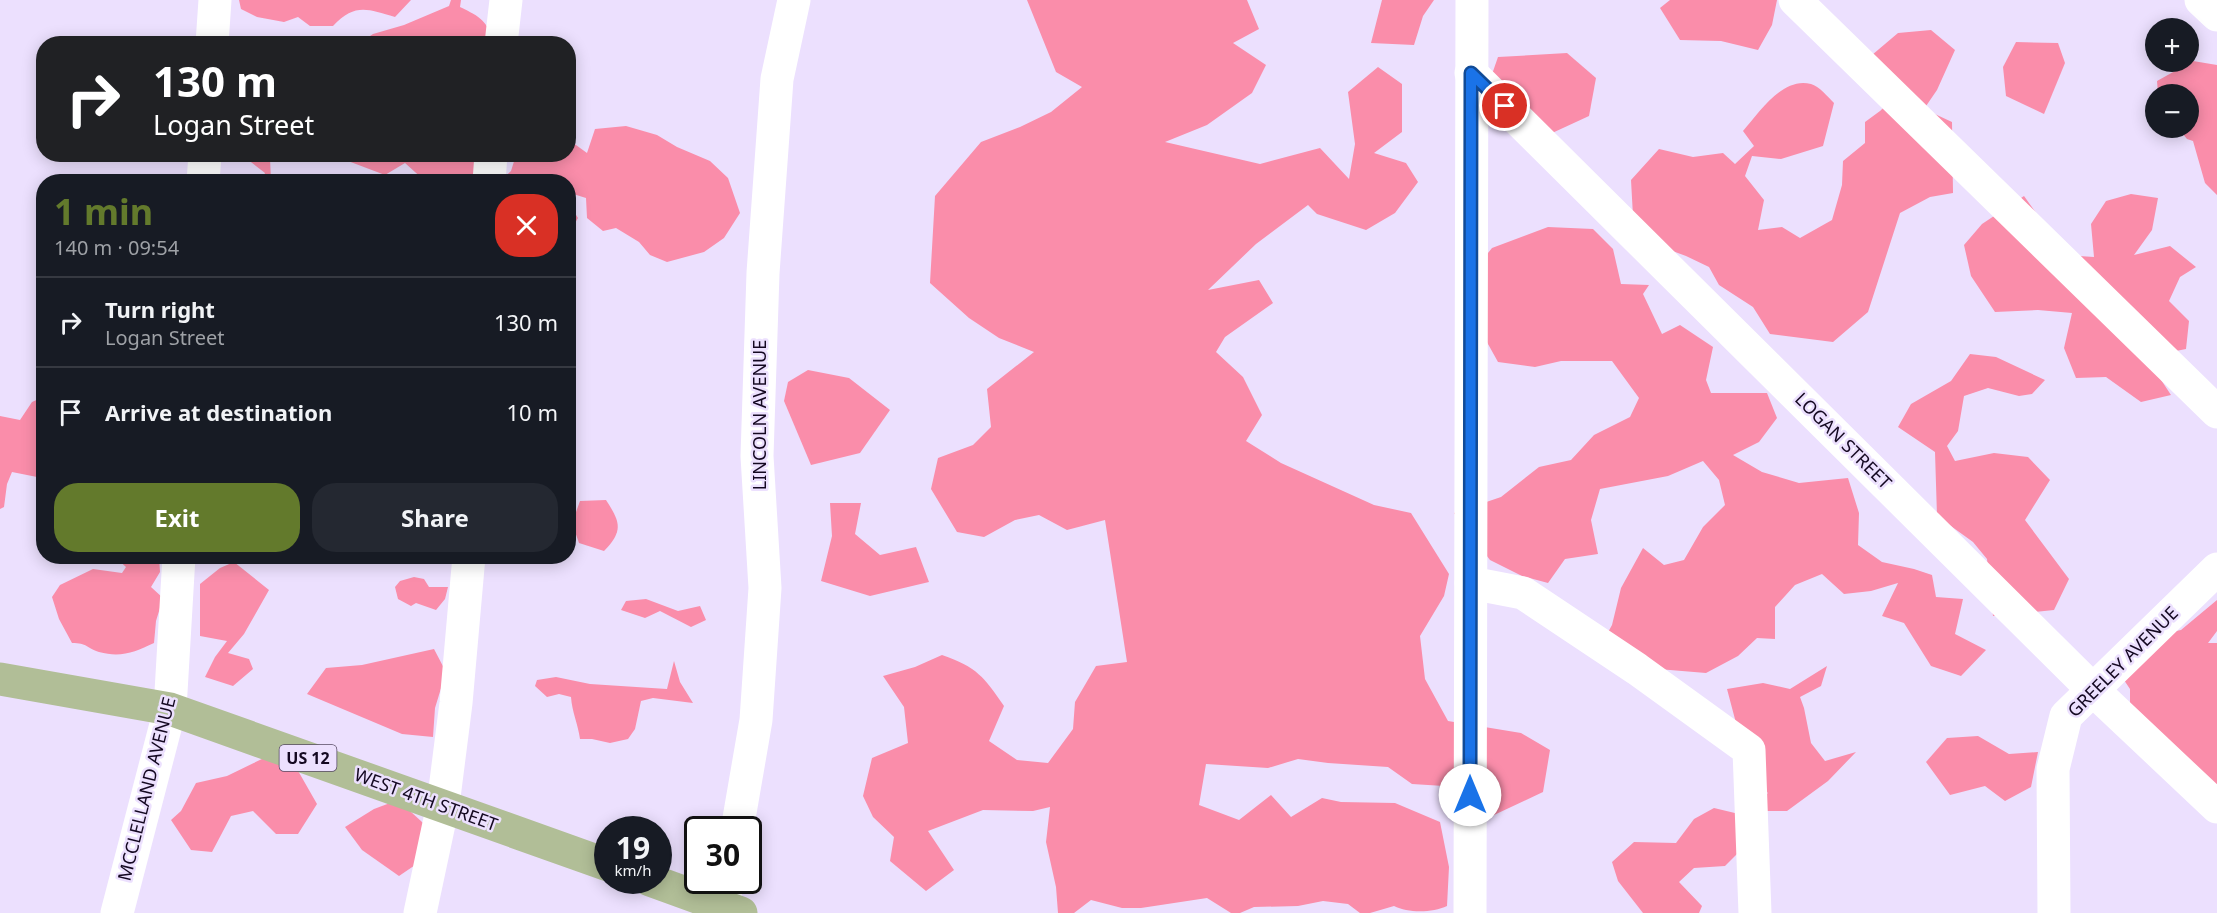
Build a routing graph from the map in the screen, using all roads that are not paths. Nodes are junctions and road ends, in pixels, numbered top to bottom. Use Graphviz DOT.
graph roads {
  1 [pos="215,0"];
  2 [pos="506,0"];
  3 [pos="794,0"];
  4 [pos="1472,0"];
  5 [pos="1795,0"];
  6 [pos="2201,0"];
  7 [pos="2217,15"];
  8 [pos="213,36"];
  9 [pos="502,36"];
  10 [pos="1471,73"];
  11 [pos="2217,412"];
  12 [pos="179,564"];
  13 [pos="468,564"];
  14 [pos="2217,569"];
  15 [pos="1471,583"];
  16 [pos="0,679"];
  17 [pos="2093,690"];
  18 [pos="170,709"];
  19 [pos="443,805"];
  20 [pos="2217,807"];
  21 [pos="739,816"];
  22 [pos="594,860"];
  23 [pos="672,886"];
  24 [pos="728,903"];
  25 [pos="117,913"];
  26 [pos="420,913"];
  27 [pos="1470,913"];
  28 [pos="1755,913"];
  29 [pos="2054,913"];
  1 -- 8 [label="street"];
  2 -- 9 [label="street"];
  3 -- 21 [label="street, LINCOLN AVENUE"];
  4 -- 10 [label="street"];
  5 -- 11 [label="street"];
  6 -- 7 [label="street"];
  10 -- 15 [label="street"];
  10 -- 17 [label="street, LOGAN STREET"];
  12 -- 18 [label="street, MCCLELLAND AVENUE"];
  13 -- 19 [label="street"];
  14 -- 17 [label="street, GREELEY AVENUE"];
  15 -- 27 [label="street"];
  15 -- 28 [label="street"];
  16 -- 18 [label="main road, WEST 4TH STREET / US 12"];
  17 -- 20 [label="street, LOGAN STREET"];
  17 -- 29 [label="street, GREELEY AVENUE"];
  18 -- 19 [label="main road, WEST 4TH STREET / US 12"];
  18 -- 25 [label="street, MCCLELLAND AVENUE"];
  19 -- 22 [label="main road, WEST 4TH STREET / US 12"];
  19 -- 26 [label="street"];
  23 -- 24 [label="main road"];
}
